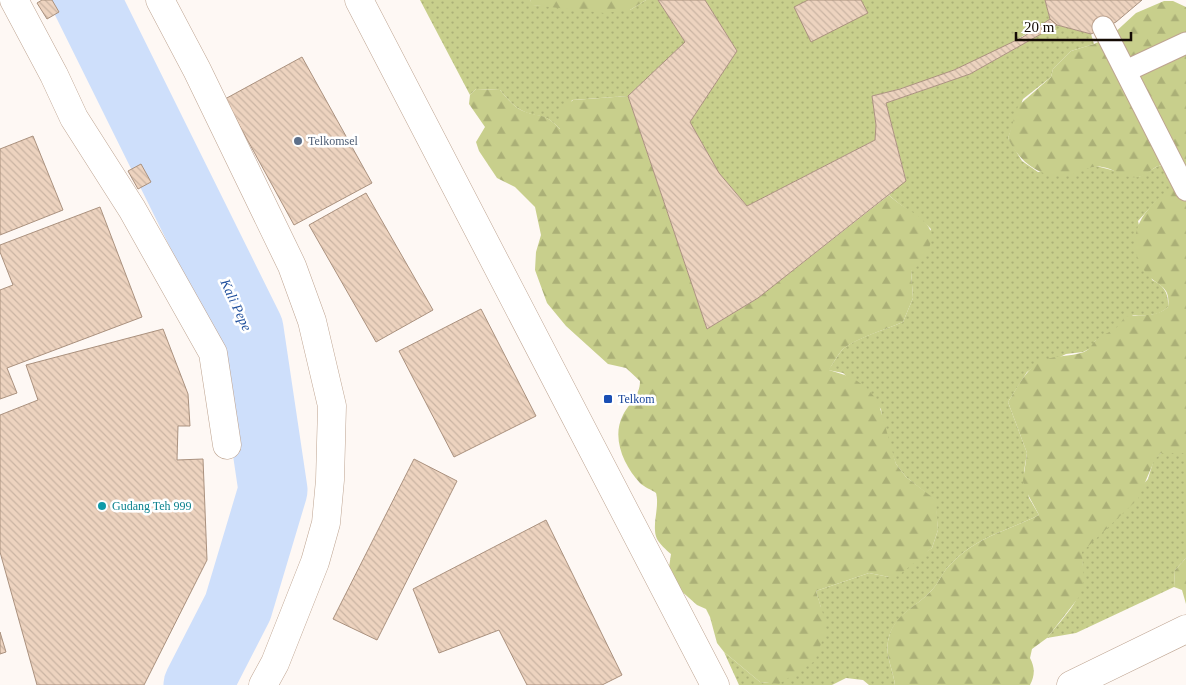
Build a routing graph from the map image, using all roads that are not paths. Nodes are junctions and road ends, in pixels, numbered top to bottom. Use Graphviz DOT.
graph roads {
  1 [pos="14,0"];
  2 [pos="160,0"];
  3 [pos="359,0"];
  4 [pos="1104,27"];
  5 [pos="1186,43"];
  6 [pos="1126,71"];
  7 [pos="1186,190"];
  8 [pos="226,445"];
  9 [pos="1186,629"];
  10 [pos="263,685"];
  11 [pos="715,685"];
  12 [pos="1071,685"];
  1 -- 8 [label="street"];
  2 -- 10 [label="street"];
  3 -- 11 [label="street"];
  4 -- 6 [label="lane"];
  5 -- 6 [label="lane"];
  6 -- 7 [label="lane"];
  9 -- 12 [label="street"];
}
